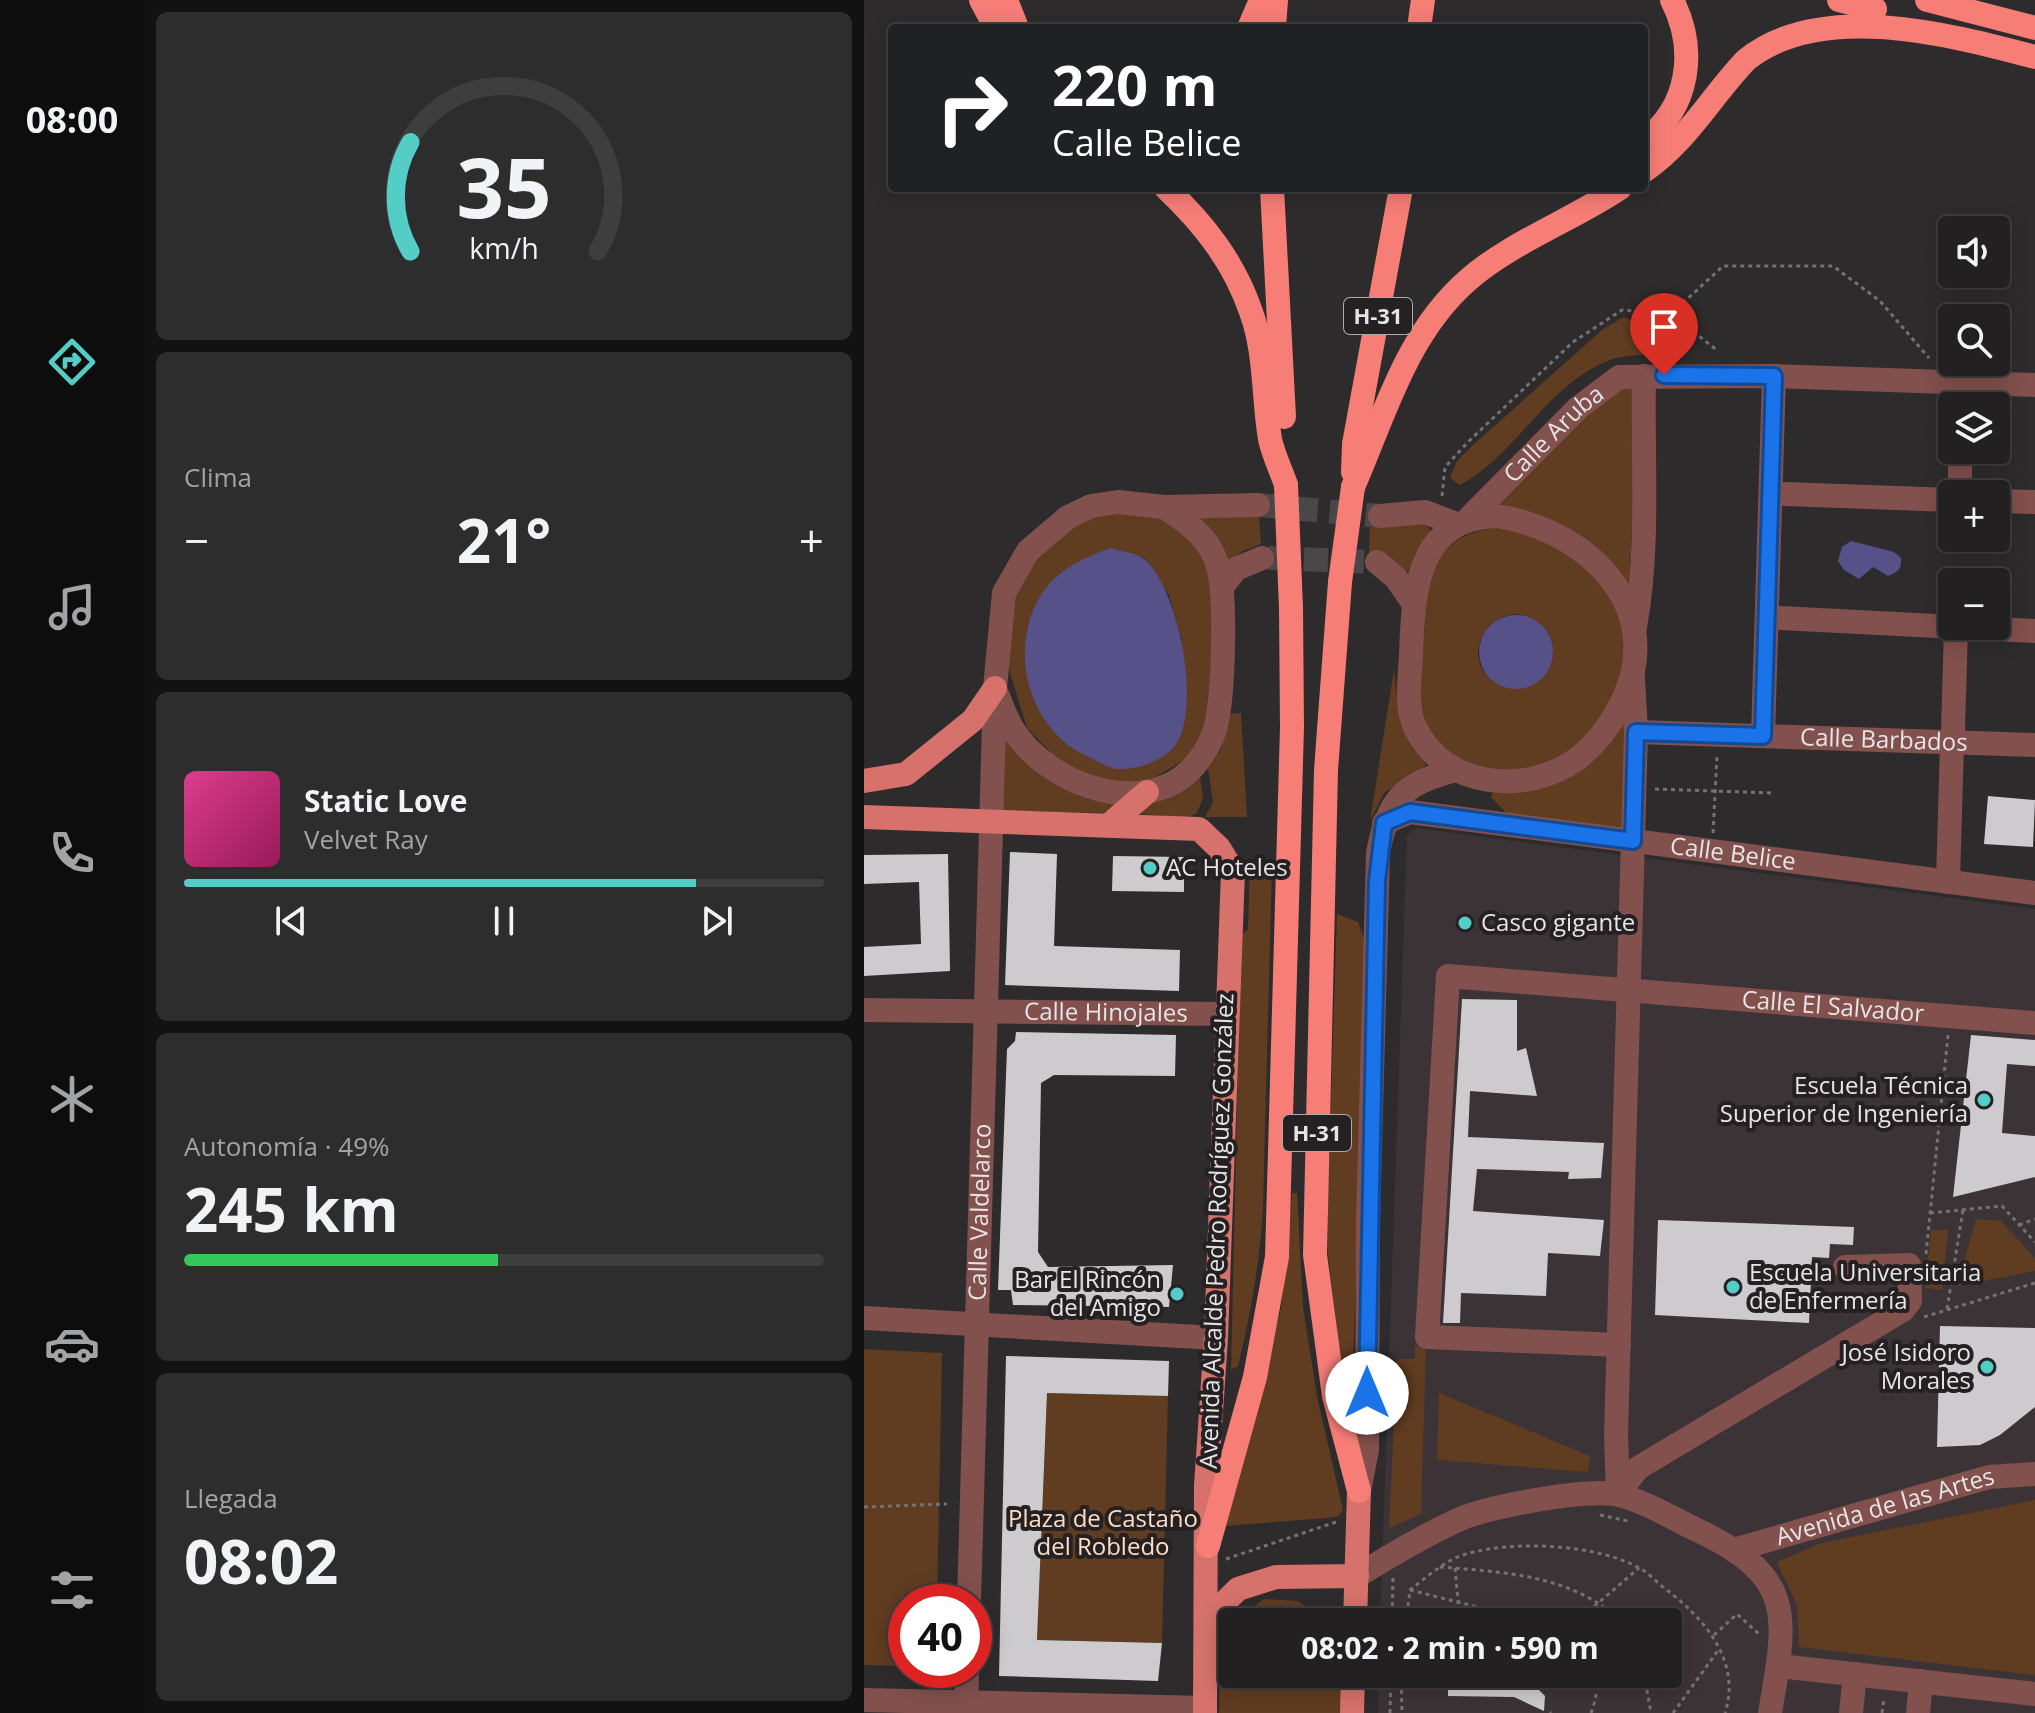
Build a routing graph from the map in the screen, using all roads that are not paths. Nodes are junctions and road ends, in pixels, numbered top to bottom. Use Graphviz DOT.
graph roads {
  1 [pos="981,0"];
  2 [pos="1006,0"];
  3 [pos="1261,0"];
  4 [pos="1276,0"];
  5 [pos="1425,0"];
  6 [pos="1672,0"];
  7 [pos="1839,0"];
  8 [pos="1927,0"];
  9 [pos="994,24"];
  10 [pos="1015,24"];
  11 [pos="1251,24"];
  12 [pos="1274,24"];
  13 [pos="1420,24"];
  14 [pos="1428,24"];
  15 [pos="2035,28"];
  16 [pos="1934,30"];
  17 [pos="2035,57"];
  18 [pos="1648,136"];
  19 [pos="1648,168"];
  20 [pos="1170,192"];
  21 [pos="1272,192"];
  22 [pos="1400,192"];
  23 [pos="1613,192"];
  24 [pos="1644,376"];
  25 [pos="1774,376"];
  26 [pos="2035,385"];
  27 [pos="1278,441"];
  28 [pos="1362,446"];
  29 [pos="1785,494"];
  30 [pos="1938,499"];
  31 [pos="2010,501"];
  32 [pos="2035,502"];
  33 [pos="1258,505"];
  34 [pos="1164,507"];
  35 [pos="1380,516"];
  36 [pos="1463,521"];
  37 [pos="1262,558"];
  38 [pos="1377,562"];
  39 [pos="1222,587"];
  40 [pos="1413,603"];
  41 [pos="1780,618"];
  42 [pos="1938,626"];
  43 [pos="1635,627"];
  44 [pos="2010,630"];
  45 [pos="2035,631"];
  46 [pos="1956,640"];
  47 [pos="1633,678"];
  48 [pos="995,688"];
  49 [pos="1636,732"];
  50 [pos="1763,736"];
  51 [pos="1953,737"];
  52 [pos="2035,745"];
  53 [pos="1463,774"];
  54 [pos="864,781"];
  55 [pos="1147,792"];
  56 [pos="864,817"];
  57 [pos="991,822"];
  58 [pos="1489,822"];
  59 [pos="1384,823"];
  60 [pos="1110,824"];
  61 [pos="1633,841"];
  62 [pos="1948,882"];
  63 [pos="2035,893"];
  64 [pos="1630,990"];
  65 [pos="864,1010"];
  66 [pos="986,1011"];
  67 [pos="1226,1014"];
  68 [pos="2035,1023"];
  69 [pos="1845,1267"];
  70 [pos="864,1318"];
  71 [pos="974,1325"];
  72 [pos="1216,1338"];
  73 [pos="1619,1345"];
  74 [pos="2035,1474"];
  75 [pos="1359,1491"];
  76 [pos="1618,1494"];
  77 [pos="1737,1549"];
  78 [pos="1215,1553"];
  79 [pos="1357,1576"];
  80 [pos="969,1584"];
  81 [pos="1356,1608"];
  82 [pos="1208,1619"];
  83 [pos="1779,1666"];
  84 [pos="1855,1674"];
  85 [pos="1921,1681"];
  86 [pos="1353,1688"];
  87 [pos="2035,1694"];
  88 [pos="864,1700"];
  89 [pos="1994,1701"];
  90 [pos="967,1708"];
  91 [pos="1205,1710"];
  92 [pos="1352,1713"];
  93 [pos="1770,1713"];
  94 [pos="1851,1713"];
  95 [pos="1918,1713"];
  1 -- 9 [label="highway"];
  2 -- 10 [label="highway"];
  3 -- 11 [label="highway"];
  4 -- 12 [label="highway"];
  5 -- 13 [label="highway"];
  5 -- 14 [label="highway"];
  6 -- 18 [label="highway"];
  7 -- 16 [label="highway"];
  8 -- 15 [label="highway"];
  16 -- 17 [label="highway"];
  16 -- 19 [label="highway"];
  20 -- 27 [label="highway"];
  21 -- 27 [label="highway"];
  22 -- 28 [label="highway, H-31"];
  23 -- 28 [label="highway"];
  24 -- 25 [label="street, Calle Aruba"];
  24 -- 36 [label="street, Calle Aruba"];
  24 -- 43 [label="street"];
  25 -- 26 [label="street, Calle Aruba"];
  25 -- 50 [label="street"];
  27 -- 78 [label="highway, H-31, bridge"];
  28 -- 75 [label="highway, H-31, bridge"];
  29 -- 30 [label="street"];
  31 -- 32 [label="street"];
  33 -- 34 [label="street"];
  34 -- 39 [label="street"];
  34 -- 48 [label="street"];
  35 -- 36 [label="street"];
  36 -- 40 [label="street"];
  36 -- 43 [label="street"];
  37 -- 39 [label="street"];
  38 -- 40 [label="street"];
  39 -- 55 [label="street"];
  40 -- 53 [label="street"];
  41 -- 42 [label="street"];
  43 -- 47 [label="street"];
  44 -- 45 [label="street"];
  46 -- 51 [label="street"];
  47 -- 49 [label="street"];
  47 -- 53 [label="street"];
  48 -- 54 [label="main road"];
  48 -- 55 [label="street"];
  48 -- 57 [label="street, Calle Valdelarco"];
  49 -- 50 [label="street, Calle Barbados"];
  49 -- 61 [label="street"];
  50 -- 51 [label="street, Calle Barbados"];
  51 -- 52 [label="street, Calle Barbados"];
  51 -- 62 [label="street"];
  53 -- 58 [label="street"];
  53 -- 59 [label="street"];
  55 -- 60 [label="main road"];
  56 -- 57 [label="main road"];
  57 -- 60 [label="main road"];
  57 -- 66 [label="street, Calle Valdelarco"];
  58 -- 59 [label="street, Calle Belice"];
  58 -- 61 [label="street, Calle Belice"];
  59 -- 75 [label="street"];
  60 -- 67 [label="main road, Avenida Alcalde Pedro Rodríguez González"];
  61 -- 62 [label="street, Calle Belice"];
  61 -- 64 [label="street"];
  62 -- 63 [label="street, Calle Belice"];
  64 -- 68 [label="street, Calle El Salvador"];
  64 -- 73 [label="street"];
  64 -- 73 [label="street, Calle El Salvador"];
  65 -- 66 [label="street, Calle Hinojales"];
  66 -- 67 [label="street, Calle Hinojales"];
  66 -- 71 [label="street, Calle Valdelarco"];
  67 -- 72 [label="main road, Avenida Alcalde Pedro Rodríguez González"];
  69 -- 76 [label="street"];
  70 -- 71 [label="street"];
  71 -- 72 [label="street"];
  71 -- 80 [label="street, Calle Valdelarco"];
  72 -- 78 [label="main road, Avenida Alcalde Pedro Rodríguez González"];
  73 -- 76 [label="street"];
  74 -- 77 [label="street, Avenida de las Artes"];
  75 -- 79 [label="main road"];
  76 -- 77 [label="street"];
  76 -- 79 [label="street"];
  77 -- 83 [label="street"];
  78 -- 82 [label="main road, Avenida Alcalde Pedro Rodríguez González"];
  79 -- 81 [label="main road"];
  79 -- 82 [label="main road"];
  82 -- 91 [label="main road, Avenida Alcalde Pedro Rodríguez González"];
  83 -- 84 [label="street"];
  83 -- 93 [label="street"];
  84 -- 85 [label="street"];
  84 -- 94 [label="street"];
  85 -- 89 [label="street"];
  85 -- 95 [label="street"];
  86 -- 92 [label="main road"];
  87 -- 89 [label="street"];
  88 -- 90 [label="street"];
  90 -- 91 [label="street"];
}
